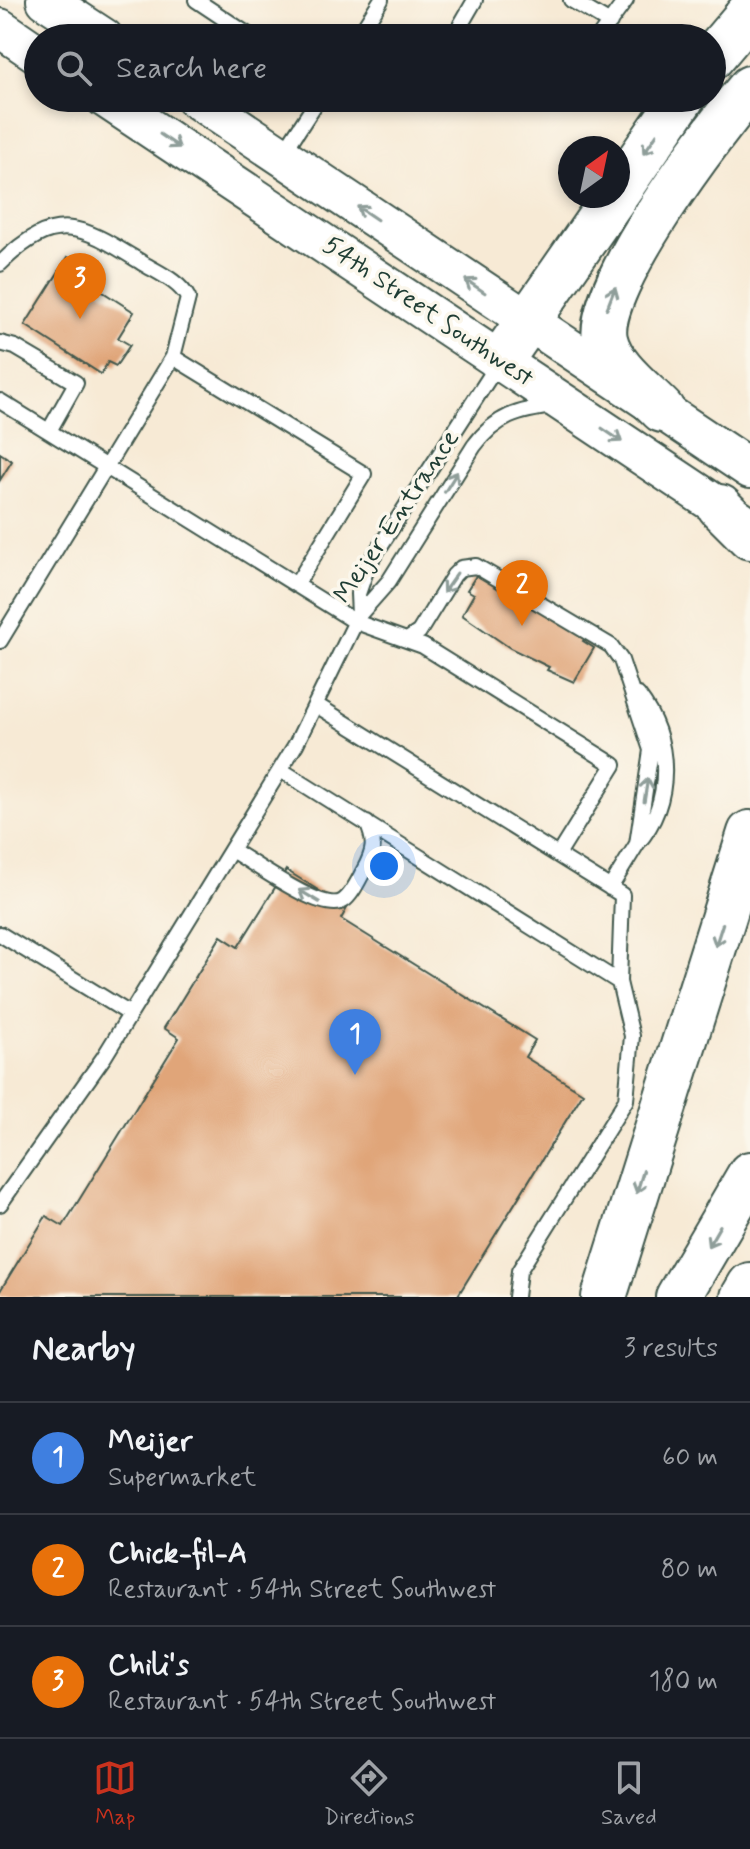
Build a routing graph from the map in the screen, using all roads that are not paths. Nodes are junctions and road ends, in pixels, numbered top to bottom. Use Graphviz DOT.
graph roads {
  1 [pos="8,0"];
  2 [pos="46,0"];
  3 [pos="196,0"];
  4 [pos="381,0"];
  5 [pos="475,0"];
  6 [pos="571,0"];
  7 [pos="626,0"];
  8 [pos="750,12"];
  9 [pos="0,13"];
  10 [pos="610,23"];
  11 [pos="83,24"];
  12 [pos="232,24"];
  13 [pos="366,24"];
  14 [pos="461,24"];
  15 [pos="0,28"];
  16 [pos="726,40"];
  17 [pos="24,44"];
  18 [pos="750,88"];
  19 [pos="126,112"];
  20 [pos="216,112"];
  21 [pos="310,112"];
  22 [pos="672,112"];
  23 [pos="281,155"];
  24 [pos="630,174"];
  25 [pos="607,208"];
  26 [pos="0,264"];
  27 [pos="530,322"];
  28 [pos="0,343"];
  29 [pos="173,357"];
  30 [pos="501,360"];
  31 [pos="0,401"];
  32 [pos="566,404"];
  33 [pos="662,410"];
  34 [pos="49,431"];
  35 [pos="107,466"];
  36 [pos="750,469"];
  37 [pos="740,524"];
  38 [pos="296,585"];
  39 [pos="358,618"];
  40 [pos="2,632"];
  41 [pos="407,640"];
  42 [pos="318,706"];
  43 [pos="281,770"];
  44 [pos="367,823"];
  45 [pos="750,833"];
  46 [pos="233,851"];
  47 [pos="558,855"];
  48 [pos="610,888"];
  49 [pos="0,934"];
  50 [pos="619,982"];
  51 [pos="130,1014"];
  52 [pos="750,1174"];
  53 [pos="0,1204"];
  54 [pos="750,1285"];
  55 [pos="516,1297"];
  56 [pos="604,1297"];
  57 [pos="678,1297"];
  58 [pos="743,1297"];
  1 -- 9 [label="main road"];
  2 -- 11 [label="main road"];
  3 -- 12 [label="lane"];
  4 -- 13 [label="lane"];
  5 -- 14 [label="lane"];
  6 -- 10 [label="lane"];
  7 -- 10 [label="lane"];
  8 -- 16 [label="highway"];
  15 -- 17 [label="main road"];
  33 -- 18 [label="highway, one-way"];
  19 -- 30 [label="main road, 54th Street Southwest, one-way"];
  20 -- 23 [label="main road, 54th Street Southwest"];
  21 -- 23 [label="lane"];
  22 -- 24 [label="highway, one-way"];
  27 -- 23 [label="main road, 54th Street Southwest, one-way"];
  25 -- 27 [label="highway"];
  26 -- 29 [label="lane"];
  27 -- 30 [label="highway"];
  27 -- 33 [label="main road, 54th Street Southwest"];
  28 -- 34 [label="lane"];
  29 -- 35 [label="lane"];
  29 -- 38 [label="lane"];
  30 -- 32 [label="main road, 54th Street Southwest"];
  30 -- 39 [label="lane, Meijer Entrance"];
  31 -- 34 [label="lane"];
  32 -- 37 [label="main road, 54th Street Southwest, one-way"];
  39 -- 32 [label="lane, Meijer Entrance, one-way"];
  33 -- 36 [label="main road, 54th Street Southwest"];
  34 -- 35 [label="lane"];
  35 -- 38 [label="lane"];
  35 -- 40 [label="lane"];
  38 -- 39 [label="lane"];
  39 -- 41 [label="lane"];
  39 -- 42 [label="lane"];
  41 -- 47 [label="lane"];
  48 -- 41 [label="lane, one-way"];
  42 -- 43 [label="lane"];
  42 -- 47 [label="lane"];
  43 -- 44 [label="lane"];
  43 -- 46 [label="lane"];
  44 -- 46 [label="lane, one-way"];
  44 -- 50 [label="lane"];
  45 -- 56 [label="highway, one-way"];
  46 -- 51 [label="lane"];
  47 -- 48 [label="lane"];
  48 -- 50 [label="lane"];
  49 -- 51 [label="lane"];
  50 -- 55 [label="lane"];
  51 -- 53 [label="lane"];
  52 -- 57 [label="highway, one-way"];
  54 -- 58 [label="highway"];
}
